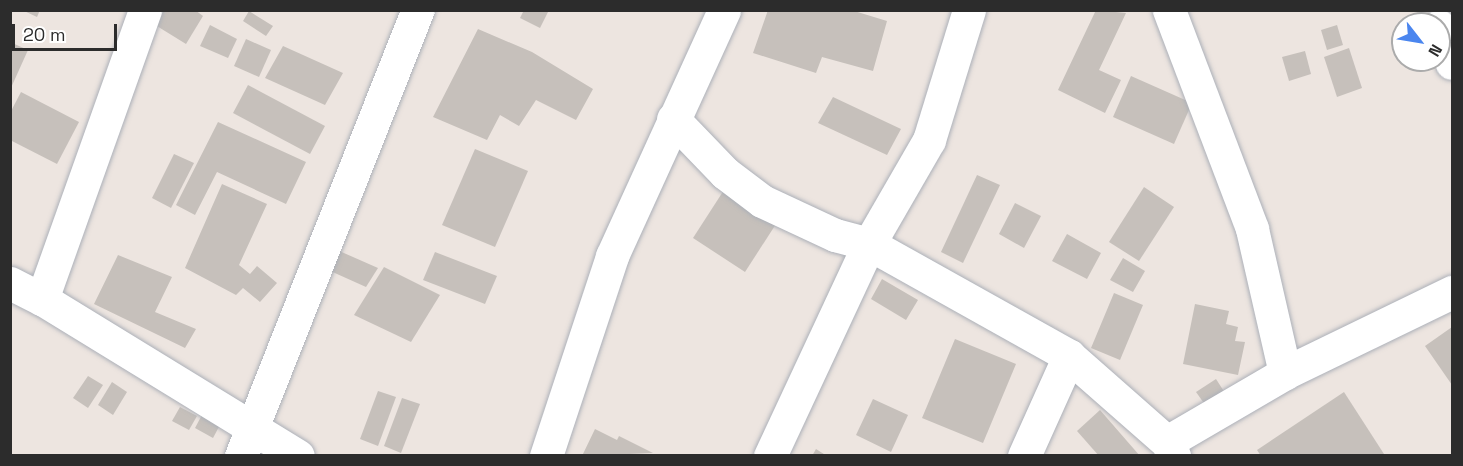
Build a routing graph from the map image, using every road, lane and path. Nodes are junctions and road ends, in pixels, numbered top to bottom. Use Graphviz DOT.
graph roads {
  1 [pos="145,10"];
  2 [pos="418,10"];
  3 [pos="724,10"];
  4 [pos="969,10"];
  5 [pos="1169,10"];
  6 [pos="674,119"];
  7 [pos="869,244"];
  8 [pos="10,284"];
  9 [pos="1452,292"];
  10 [pos="42,299"];
  11 [pos="1069,356"];
  12 [pos="1285,373"];
  13 [pos="246,442"];
  14 [pos="1170,449"];
  15 [pos="298,456"];
  16 [pos="546,456"];
  17 [pos="770,456"];
  18 [pos="1024,456"];
  1 -- 10 [label="street"];
  2 -- 13 [label="street"];
  3 -- 6 [label="street"];
  4 -- 7 [label="street"];
  5 -- 12 [label="street"];
  6 -- 7 [label="street"];
  6 -- 16 [label="street"];
  7 -- 11 [label="street"];
  7 -- 17 [label="street"];
  8 -- 10 [label="street"];
  9 -- 12 [label="street"];
  10 -- 13 [label="street"];
  11 -- 14 [label="street"];
  11 -- 18 [label="street"];
  12 -- 14 [label="street"];
  13 -- 15 [label="street"];
}
